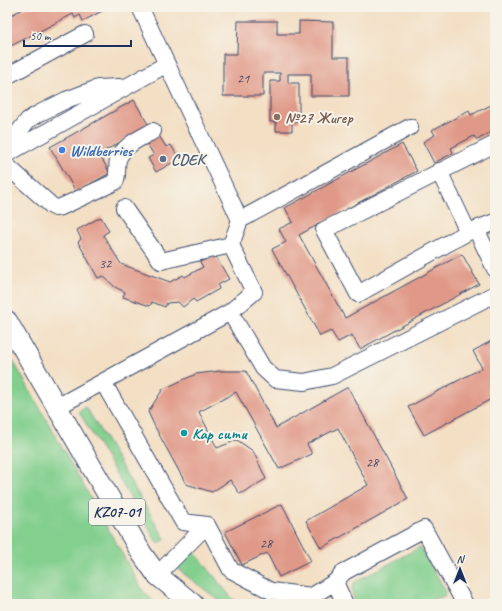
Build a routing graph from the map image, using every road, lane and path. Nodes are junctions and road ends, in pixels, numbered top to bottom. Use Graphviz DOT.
graph roads {
  1 [pos="140,7"];
  2 [pos="85,34"];
  3 [pos="167,64"];
  4 [pos="7,76"];
  5 [pos="125,86"];
  6 [pos="410,127"];
  7 [pos="153,131"];
  8 [pos="495,144"];
  9 [pos="7,147"];
  10 [pos="7,154"];
  11 [pos="7,166"];
  12 [pos="439,171"];
  13 [pos="124,208"];
  14 [pos="240,220"];
  15 [pos="495,222"];
  16 [pos="472,230"];
  17 [pos="231,245"];
  18 [pos="495,269"];
  19 [pos="495,294"];
  20 [pos="230,312"];
  21 [pos="7,321"];
  22 [pos="103,382"];
  23 [pos="57,407"];
  24 [pos="207,525"];
  25 [pos="157,575"];
  26 [pos="335,582"];
  27 [pos="193,604"];
  28 [pos="345,604"];
  29 [pos="465,604"];
  1 -- 3 [label="lane"];
  2 -- 4 [label="lane"];
  3 -- 5 [label="lane"];
  3 -- 14 [label="lane"];
  5 -- 9 [label="lane"];
  5 -- 10 [label="lane"];
  6 -- 14 [label="lane"];
  7 -- 11 [label="lane"];
  8 -- 12 [label="lane"];
  12 -- 16 [label="lane"];
  12 -- 16 [label="lane"];
  13 -- 17 [label="lane"];
  14 -- 17 [label="lane"];
  15 -- 16 [label="lane"];
  16 -- 18 [label="lane"];
  17 -- 20 [label="lane"];
  19 -- 20 [label="lane"];
  20 -- 22 [label="lane"];
  21 -- 23 [label="main road, KZ07-01"];
  22 -- 23 [label="lane"];
  22 -- 24 [label="lane"];
  23 -- 25 [label="main road, KZ07-01"];
  24 -- 25 [label="lane"];
  24 -- 26 [label="lane"];
  25 -- 27 [label="main road, KZ07-01"];
  26 -- 28 [label="lane"];
  26 -- 29 [label="lane"];
}
